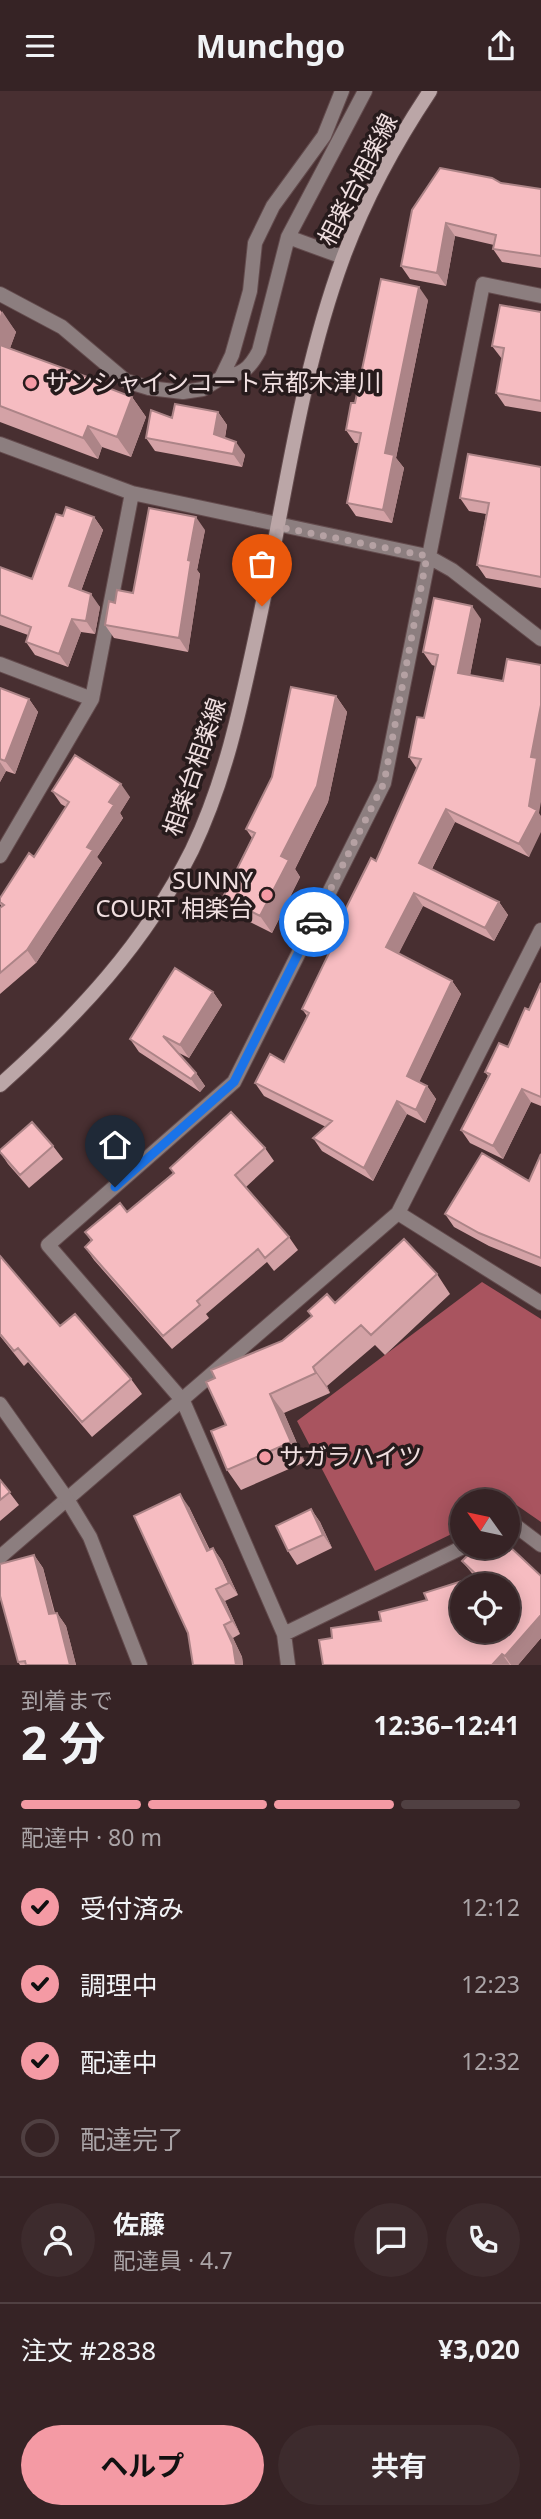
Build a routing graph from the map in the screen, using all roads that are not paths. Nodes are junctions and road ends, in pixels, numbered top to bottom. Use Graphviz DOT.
graph roads {
  1 [pos="342,91"];
  2 [pos="365,91"];
  3 [pos="430,91"];
  4 [pos="288,237"];
  5 [pos="343,257"];
  6 [pos="0,294"];
  7 [pos="541,296"];
  8 [pos="221,378"];
  9 [pos="0,444"];
  10 [pos="132,493"];
  11 [pos="279,527"];
  12 [pos="427,556"];
  13 [pos="541,639"];
  14 [pos="0,664"];
  15 [pos="92,699"];
  16 [pos="0,856"];
  17 [pos="541,930"];
  18 [pos="0,1086"];
  19 [pos="398,1213"];
  20 [pos="541,1303"];
  21 [pos="183,1401"];
  22 [pos="0,1404"];
  23 [pos="67,1499"];
  24 [pos="520,1529"];
  25 [pos="541,1545"];
  26 [pos="450,1553"];
  27 [pos="0,1557"];
  28 [pos="284,1634"];
  29 [pos="140,1665"];
  30 [pos="288,1665"];
  1 -- 8 [label="street"];
  2 -- 4 [label="street"];
  3 -- 5 [label="main road, 相楽台相楽線"];
  4 -- 5 [label="street"];
  4 -- 8 [label="street"];
  5 -- 11 [label="main road, 相楽台相楽線"];
  6 -- 8 [label="street"];
  7 -- 12 [label="street"];
  9 -- 10 [label="street"];
  10 -- 11 [label="street"];
  10 -- 15 [label="street"];
  11 -- 12 [label="street"];
  11 -- 18 [label="main road, 相楽台相楽線"];
  12 -- 13 [label="street"];
  12 -- 21 [label="street"];
  14 -- 15 [label="street"];
  15 -- 16 [label="street"];
  17 -- 19 [label="street"];
  19 -- 20 [label="street"];
  19 -- 21 [label="street"];
  21 -- 23 [label="street"];
  21 -- 28 [label="street"];
  22 -- 23 [label="street"];
  23 -- 27 [label="street"];
  23 -- 29 [label="street"];
  24 -- 25 [label="street"];
  26 -- 28 [label="street"];
  28 -- 30 [label="street"];
}
